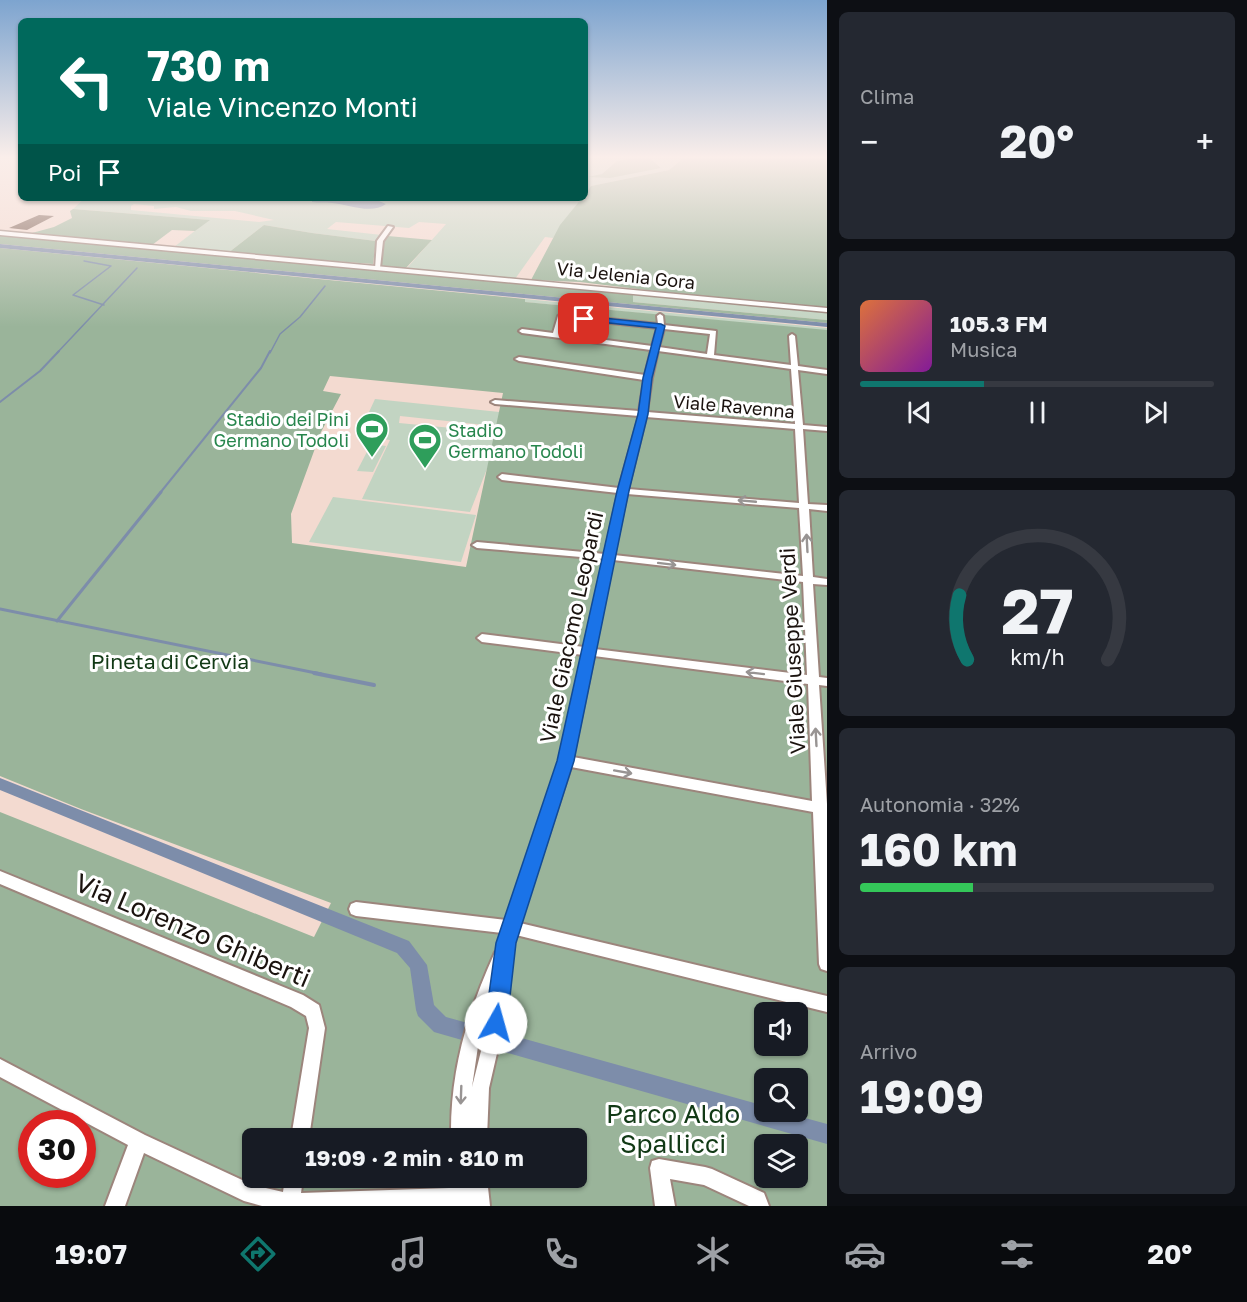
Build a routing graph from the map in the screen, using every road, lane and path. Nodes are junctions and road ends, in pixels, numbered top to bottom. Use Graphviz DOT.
graph roads {
  1 [pos="390,227"];
  2 [pos="0,232"];
  3 [pos="377,268"];
  4 [pos="562,307"];
  5 [pos="827,311"];
  6 [pos="561,316"];
  7 [pos="660,316"];
  8 [pos="661,326"];
  9 [pos="522,331"];
  10 [pos="556,335"];
  11 [pos="792,336"];
  12 [pos="656,348"];
  13 [pos="710,355"];
  14 [pos="519,359"];
  15 [pos="795,367"];
  16 [pos="827,372"];
  17 [pos="648,378"];
  18 [pos="495,402"];
  19 [pos="643,414"];
  20 [pos="797,426"];
  21 [pos="827,429"];
  22 [pos="502,477"];
  23 [pos="623,491"];
  24 [pos="805,506"];
  25 [pos="827,508"];
  26 [pos="477,545"];
  27 [pos="609,557"];
  28 [pos="809,580"];
  29 [pos="827,582"];
  30 [pos="482,638"];
  31 [pos="590,652"];
  32 [pos="813,680"];
  33 [pos="827,682"];
  34 [pos="566,761"];
  35 [pos="823,809"];
  36 [pos="0,877"];
  37 [pos="356,909"];
  38 [pos="508,935"];
  39 [pos="827,964"];
  40 [pos="827,1004"];
  41 [pos="0,1068"];
  42 [pos="302,1128"];
  43 [pos="460,1128"];
  44 [pos="478,1128"];
  45 [pos="140,1141"];
  46 [pos="292,1188"];
  47 [pos="459,1188"];
  48 [pos="466,1188"];
  49 [pos="479,1188"];
  50 [pos="461,1203"];
  51 [pos="290,1204"];
  52 [pos="115,1206"];
  53 [pos="480,1206"];
  54 [pos="665,1206"];
  55 [pos="759,1206"];
  1 -- 3 [label="street"];
  2 -- 3 [label="street, Via Jelenia Gora"];
  3 -- 5 [label="street, Via Jelenia Gora"];
  4 -- 6 [label="street"];
  6 -- 8 [label="street"];
  6 -- 10 [label="street"];
  7 -- 8 [label="street, Viale Giacomo Leopardi"];
  8 -- 12 [label="street, Viale Giacomo Leopardi"];
  8 -- 13 [label="street"];
  9 -- 10 [label="street"];
  10 -- 12 [label="street"];
  11 -- 15 [label="street, Viale Giuseppe Verdi"];
  12 -- 13 [label="street"];
  12 -- 17 [label="street, Viale Giacomo Leopardi"];
  13 -- 15 [label="street"];
  14 -- 17 [label="street"];
  15 -- 16 [label="street"];
  15 -- 20 [label="street, Viale Giuseppe Verdi"];
  17 -- 19 [label="street, Viale Giacomo Leopardi"];
  18 -- 19 [label="street, Viale Ravenna"];
  19 -- 20 [label="street, Viale Ravenna"];
  19 -- 23 [label="street, Viale Giacomo Leopardi"];
  20 -- 21 [label="street, Viale Ravenna"];
  20 -- 24 [label="street, Viale Giuseppe Verdi"];
  22 -- 23 [label="street"];
  24 -- 23 [label="street, one-way"];
  23 -- 27 [label="street, Viale Giacomo Leopardi"];
  24 -- 25 [label="street"];
  28 -- 24 [label="street, Viale Giuseppe Verdi, one-way"];
  26 -- 27 [label="street"];
  27 -- 28 [label="street, one-way"];
  27 -- 31 [label="street, Viale Giacomo Leopardi"];
  28 -- 29 [label="street"];
  28 -- 32 [label="street, Viale Giuseppe Verdi"];
  30 -- 31 [label="street"];
  32 -- 31 [label="street, one-way"];
  31 -- 34 [label="street, Viale Giacomo Leopardi"];
  32 -- 33 [label="street"];
  35 -- 32 [label="street, Viale Giuseppe Verdi, one-way"];
  34 -- 35 [label="street, one-way"];
  34 -- 38 [label="street, Viale Giacomo Leopardi"];
  35 -- 39 [label="street, Viale Giuseppe Verdi"];
  36 -- 42 [label="street, Via Lorenzo Ghiberti"];
  37 -- 38 [label="street"];
  38 -- 40 [label="street"];
  38 -- 43 [label="street, Viale Giacomo Leopardi, one-way"];
  38 -- 44 [label="street, Viale Giacomo Leopardi"];
  41 -- 45 [label="street"];
  45 -- 51 [label="street"];
  45 -- 52 [label="street"];
  46 -- 51 [label="street"];
  47 -- 50 [label="street"];
  48 -- 50 [label="street"];
  49 -- 53 [label="street"];
  50 -- 51 [label="street"];
  54 -- 55 [label="street"];
}
